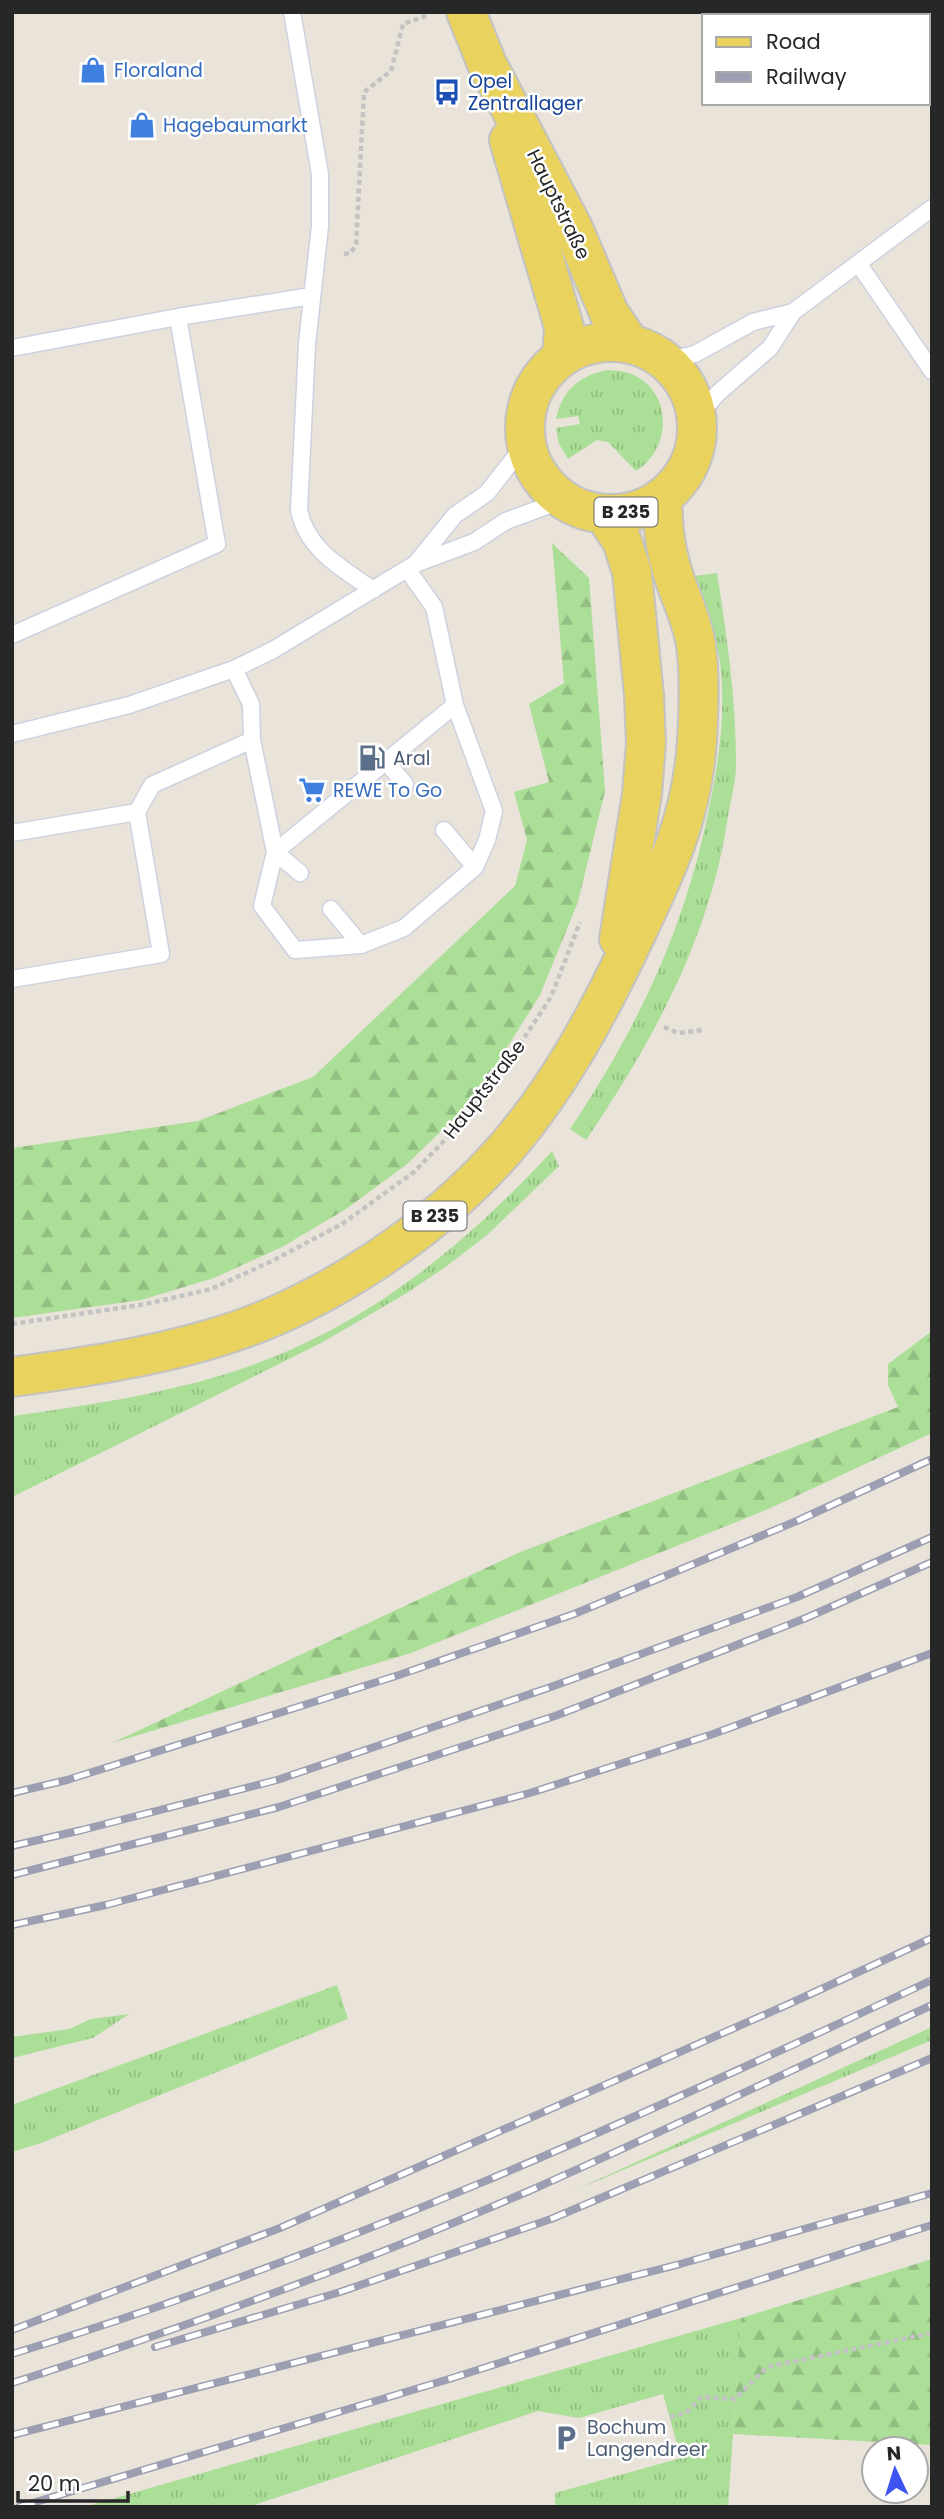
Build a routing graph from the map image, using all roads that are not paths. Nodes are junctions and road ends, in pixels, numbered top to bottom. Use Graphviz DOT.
graph roads {
  1 [pos="292,12"];
  2 [pos="466,12"];
  3 [pos="487,64"];
  4 [pos="932,208"];
  5 [pos="858,263"];
  6 [pos="311,296"];
  7 [pos="793,312"];
  8 [pos="178,317"];
  9 [pos="630,344"];
  10 [pos="12,348"];
  11 [pos="562,356"];
  12 [pos="665,361"];
  13 [pos="932,371"];
  14 [pos="697,417"];
  15 [pos="526,443"];
  16 [pos="662,498"];
  17 [pos="563,500"];
  18 [pos="604,514"];
  19 [pos="411,566"];
  20 [pos="373,590"];
  21 [pos="12,635"];
  22 [pos="234,669"];
  23 [pos="455,705"];
  24 [pos="12,734"];
  25 [pos="253,740"];
  26 [pos="387,763"];
  27 [pos="405,784"];
  28 [pos="137,812"];
  29 [pos="444,830"];
  30 [pos="12,833"];
  31 [pos="275,852"];
  32 [pos="475,867"];
  33 [pos="300,873"];
  34 [pos="331,909"];
  35 [pos="361,945"];
  36 [pos="12,979"];
  37 [pos="611,986"];
  38 [pos="12,1377"];
  1 -- 6 [label="lane"];
  2 -- 3 [label="main road, Hauptstraße"];
  3 -- 9 [label="main road, Hauptstraße"];
  3 -- 11 [label="main road, Hauptstraße"];
  4 -- 5 [label="lane"];
  5 -- 7 [label="lane"];
  5 -- 13 [label="lane"];
  6 -- 8 [label="lane"];
  6 -- 20 [label="lane"];
  7 -- 12 [label="lane"];
  7 -- 14 [label="lane"];
  8 -- 10 [label="lane"];
  8 -- 21 [label="lane"];
  9 -- 11 [label="main road, B 235"];
  9 -- 12 [label="main road, B 235"];
  11 -- 15 [label="main road, B 235"];
  12 -- 14 [label="main road, B 235"];
  14 -- 16 [label="main road, B 235"];
  15 -- 17 [label="main road, B 235"];
  15 -- 19 [label="lane"];
  16 -- 18 [label="main road, B 235"];
  16 -- 37 [label="main road, B 235"];
  17 -- 18 [label="main road, B 235"];
  17 -- 19 [label="lane"];
  18 -- 37 [label="main road, B 235"];
  19 -- 20 [label="lane"];
  19 -- 23 [label="lane"];
  20 -- 22 [label="lane"];
  22 -- 24 [label="lane"];
  22 -- 25 [label="lane"];
  23 -- 26 [label="lane"];
  23 -- 32 [label="lane"];
  25 -- 28 [label="lane"];
  25 -- 31 [label="lane"];
  26 -- 27 [label="lane"];
  26 -- 31 [label="lane"];
  28 -- 30 [label="lane"];
  28 -- 36 [label="lane"];
  29 -- 32 [label="lane"];
  31 -- 33 [label="lane"];
  31 -- 35 [label="lane"];
  32 -- 35 [label="lane"];
  34 -- 35 [label="lane"];
  37 -- 38 [label="main road, B 235"];
}
